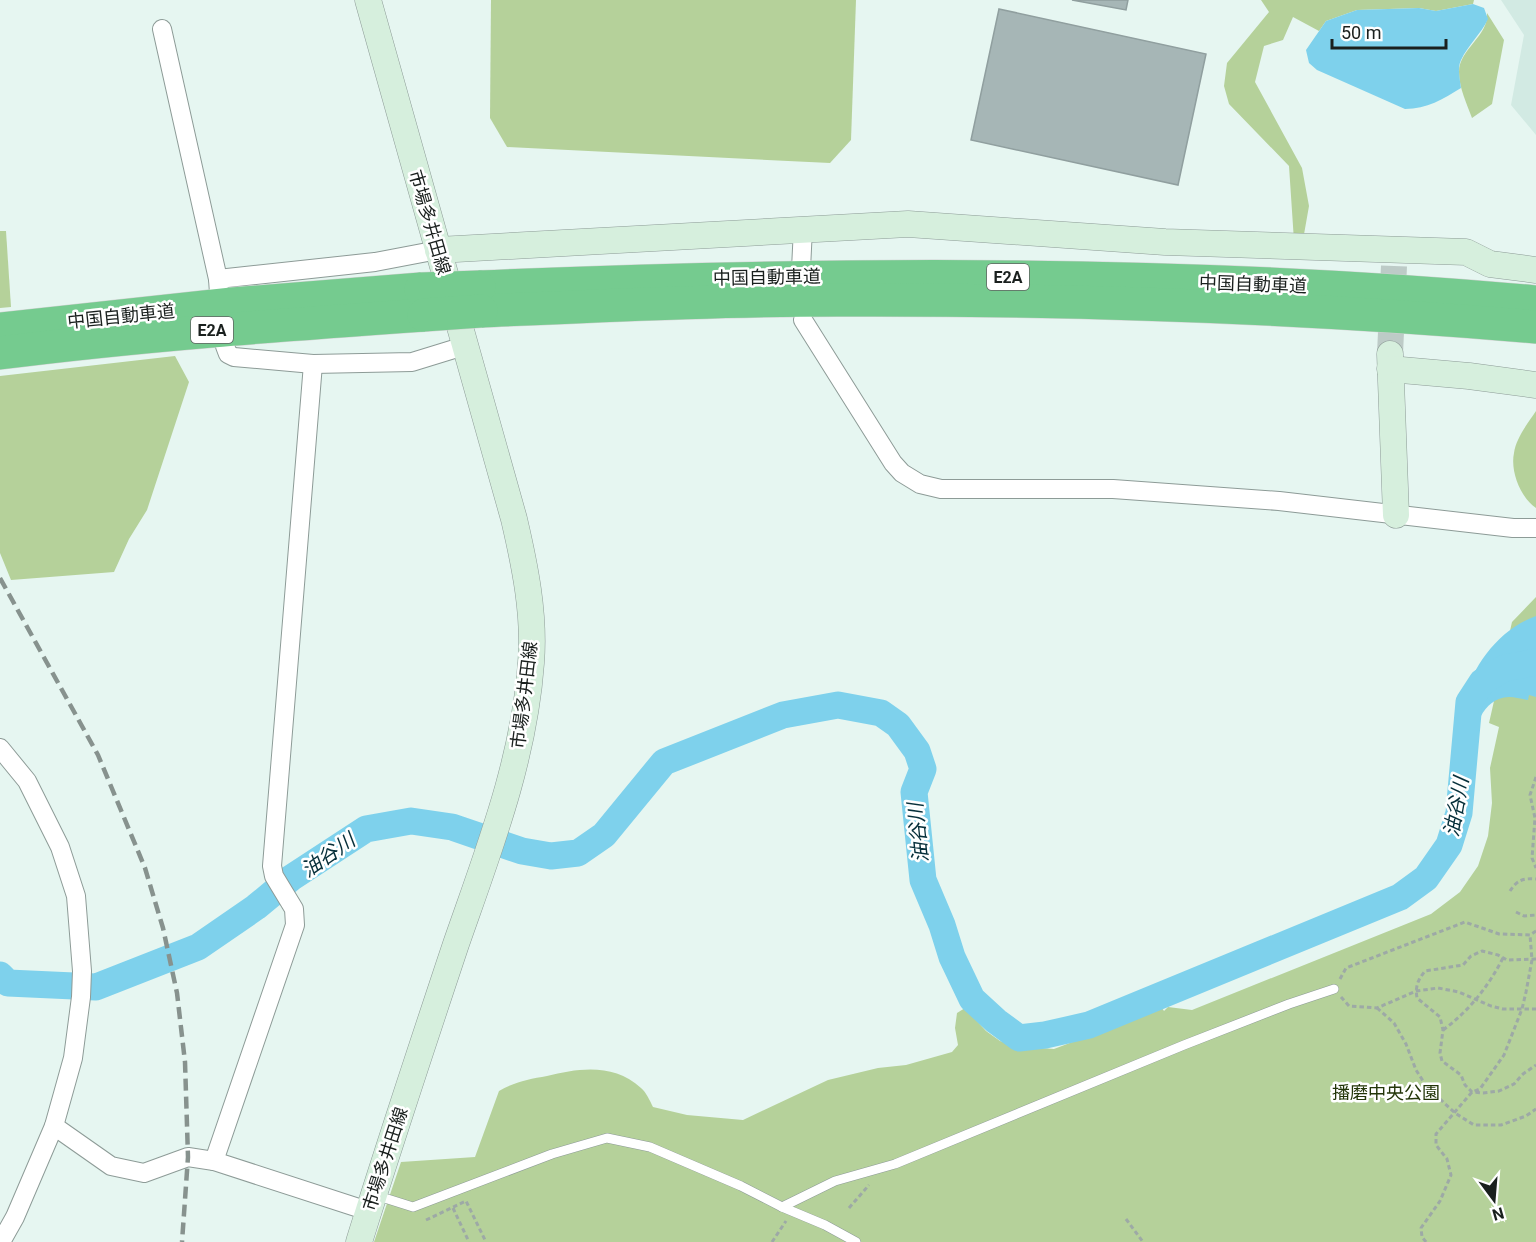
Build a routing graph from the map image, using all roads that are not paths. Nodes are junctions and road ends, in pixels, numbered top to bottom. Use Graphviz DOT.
graph roads {
  1 [pos="368,0"];
  2 [pos="162,29"];
  3 [pos="803,228"];
  4 [pos="438,250"];
  5 [pos="801,269"];
  6 [pos="1536,270"];
  7 [pos="480,299"];
  8 [pos="422,302"];
  9 [pos="1536,302"];
  10 [pos="803,320"];
  11 [pos="1536,327"];
  12 [pos="0,329"];
  13 [pos="225,346"];
  14 [pos="464,346"];
  15 [pos="0,353"];
  16 [pos="313,364"];
  17 [pos="1536,384"];
  18 [pos="1396,515"];
  19 [pos="1536,528"];
  20 [pos="0,748"];
  21 [pos="1334,989"];
  22 [pos="54,1126"];
  23 [pos="214,1161"];
  24 [pos="371,1203"];
  25 [pos="782,1207"];
  26 [pos="1,1242"];
  27 [pos="359,1242"];
  28 [pos="856,1242"];
  1 -- 4 [label="street, 市場多井田線"];
  2 -- 4 [label="street"];
  3 -- 4 [label="street"];
  3 -- 5 [label="street"];
  3 -- 6 [label="street"];
  4 -- 14 [label="street, 市場多井田線"];
  7 -- 8 [label="highway, 中国自動車道 / E2A, bridge"];
  7 -- 9 [label="highway, 中国自動車道 / E2A"];
  7 -- 11 [label="highway, 中国自動車道 / E2A"];
  8 -- 12 [label="highway, 中国自動車道 / E2A"];
  8 -- 15 [label="highway, 中国自動車道 / E2A"];
  10 -- 18 [label="street"];
  13 -- 16 [label="street"];
  14 -- 16 [label="street"];
  14 -- 24 [label="street, 市場多井田線"];
  16 -- 23 [label="street"];
  17 -- 18 [label="street"];
  18 -- 19 [label="street"];
  20 -- 22 [label="street"];
  21 -- 25 [label="lane"];
  22 -- 23 [label="street"];
  22 -- 26 [label="street"];
  23 -- 24 [label="street"];
  24 -- 25 [label="lane"];
  24 -- 27 [label="street, 市場多井田線"];
  25 -- 28 [label="lane"];
}
